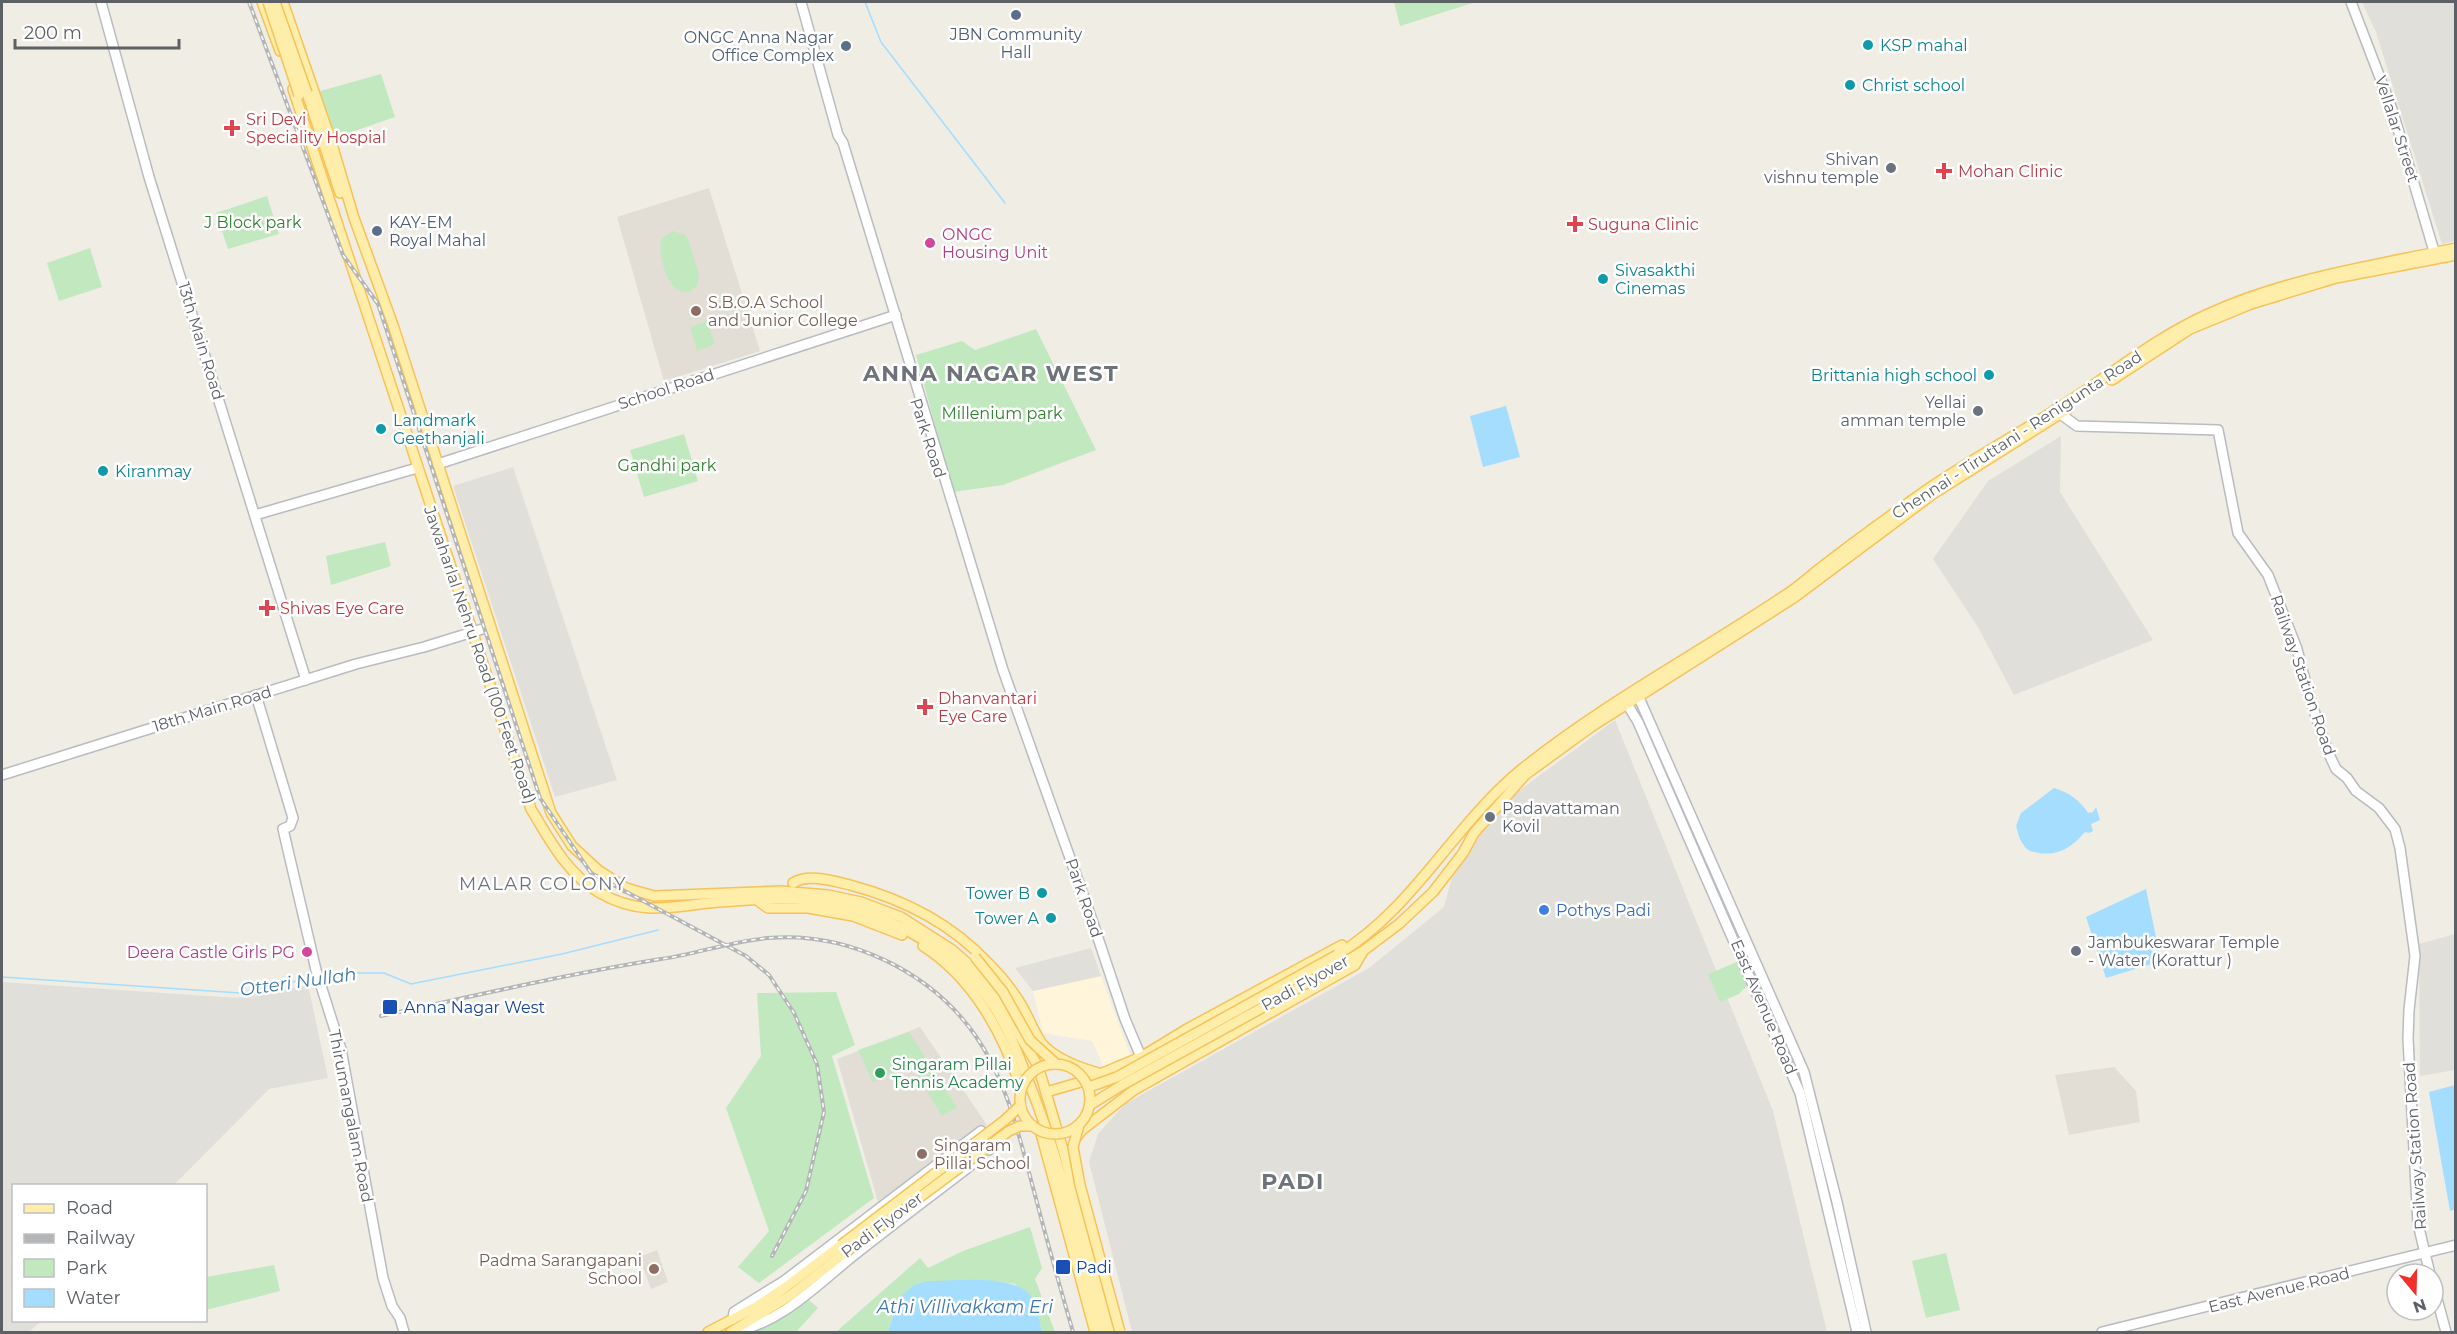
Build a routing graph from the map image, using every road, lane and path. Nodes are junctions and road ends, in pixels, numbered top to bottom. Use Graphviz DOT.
graph roads {
  1 [pos="101,2"];
  2 [pos="262,2"];
  3 [pos="268,2"];
  4 [pos="275,2"];
  5 [pos="801,2"];
  6 [pos="2351,2"];
  7 [pos="284,4"];
  8 [pos="266,13"];
  9 [pos="303,94"];
  10 [pos="354,218"];
  11 [pos="338,225"];
  12 [pos="2456,248"];
  13 [pos="2456,255"];
  14 [pos="2436,256"];
  15 [pos="893,316"];
  16 [pos="2058,412"];
  17 [pos="438,464"];
  18 [pos="417,468"];
  19 [pos="255,515"];
  20 [pos="489,627"];
  21 [pos="472,633"];
  22 [pos="306,680"];
  23 [pos="1638,694"];
  24 [pos="256,695"];
  25 [pos="1626,701"];
  26 [pos="2,775"];
  27 [pos="797,883"];
  28 [pos="780,891"];
  29 [pos="758,900"];
  30 [pos="1354,945"];
  31 [pos="1364,951"];
  32 [pos="1341,958"];
  33 [pos="1032,1024"];
  34 [pos="1017,1031"];
  35 [pos="1141,1057"];
  36 [pos="1056,1064"];
  37 [pos="1123,1066"];
  38 [pos="1102,1074"];
  39 [pos="1089,1087"];
  40 [pos="1021,1089"];
  41 [pos="1134,1090"];
  42 [pos="1046,1092"];
  43 [pos="1021,1105"];
  44 [pos="1090,1105"];
  45 [pos="1079,1125"];
  46 [pos="1036,1128"];
  47 [pos="1064,1154"];
  48 [pos="2456,1245"];
  49 [pos="2456,1251"];
  50 [pos="2426,1255"];
  51 [pos="2427,1262"];
  52 [pos="747,1317"];
  53 [pos="733,1319"];
  54 [pos="404,1332"];
  55 [pos="708,1332"];
  56 [pos="732,1332"];
  57 [pos="1095,1332"];
  58 [pos="1102,1332"];
  59 [pos="1111,1332"];
  60 [pos="1120,1332"];
  61 [pos="1857,1332"];
  62 [pos="1866,1332"];
  63 [pos="2102,1332"];
  64 [pos="2122,1332"];
  1 -- 19 [label="street, 13th Main Road"];
  2 -- 8 [label="main road, Jawaharlal Nehru Road (100 Feet Road)"];
  3 -- 9 [label="main road, bridge"];
  4 -- 9 [label="main road, bridge"];
  5 -- 15 [label="street, Park Road"];
  6 -- 14 [label="street, Vellalar Street"];
  7 -- 8 [label="main road"];
  7 -- 10 [label="main road, Jawaharlal Nehru Road (100 Feet Road)"];
  8 -- 11 [label="main road, Jawaharlal Nehru Road (100 Feet Road)"];
  9 -- 10 [label="main road"];
  9 -- 11 [label="main road"];
  10 -- 17 [label="main road, Jawaharlal Nehru Road (100 Feet Road)"];
  11 -- 18 [label="main road, Jawaharlal Nehru Road (100 Feet Road)"];
  12 -- 14 [label="main road, Chennai - Tiruttani - Renigunta Road"];
  13 -- 14 [label="main road, Chennai - Tiruttani - Renigunta Road"];
  14 -- 16 [label="main road, Chennai - Tiruttani - Renigunta Road"];
  15 -- 17 [label="street, School Road"];
  15 -- 35 [label="street, Park Road"];
  16 -- 23 [label="main road, Chennai - Tiruttani - Renigunta Road"];
  16 -- 50 [label="street, Railway Station Road"];
  17 -- 20 [label="main road, Jawaharlal Nehru Road (100 Feet Road)"];
  18 -- 19 [label="street"];
  18 -- 21 [label="main road, Jawaharlal Nehru Road (100 Feet Road)"];
  19 -- 22 [label="street, 13th Main Road"];
  20 -- 21 [label="street, 18th Main Road"];
  20 -- 28 [label="main road, Jawaharlal Nehru Road (100 Feet Road)"];
  21 -- 22 [label="street, 18th Main Road"];
  21 -- 29 [label="main road, Jawaharlal Nehru Road (100 Feet Road)"];
  22 -- 24 [label="street, 18th Main Road"];
  23 -- 25 [label="main road, Chennai - Tiruttani - Renigunta Road"];
  23 -- 62 [label="street, East Avenue Road"];
  24 -- 26 [label="street, 18th Main Road"];
  24 -- 54 [label="street, Thirumangalam Road"];
  25 -- 30 [label="main road, Chennai - Tiruttani - Renigunta Road"];
  25 -- 31 [label="main road, Chennai - Tiruttani - Renigunta Road"];
  25 -- 61 [label="street, East Avenue Road"];
  27 -- 28 [label="main road"];
  27 -- 33 [label="main road"];
  27 -- 36 [label="main road, bridge"];
  28 -- 34 [label="main road, Jawaharlal Nehru Road (100 Feet Road)"];
  29 -- 40 [label="main road"];
  29 -- 58 [label="main road, Jawaharlal Nehru Road (100 Feet Road)"];
  30 -- 32 [label="main road, Padi Flyover"];
  30 -- 35 [label="main road"];
  31 -- 32 [label="main road, Padi Flyover"];
  31 -- 41 [label="main road"];
  32 -- 39 [label="main road, Padi Flyover, bridge"];
  32 -- 44 [label="main road, Padi Flyover, bridge"];
  33 -- 34 [label="main road"];
  33 -- 38 [label="main road"];
  34 -- 42 [label="main road, Jawaharlal Nehru Road (100 Feet Road)"];
  35 -- 37 [label="main road"];
  36 -- 39 [label="main road, bridge"];
  36 -- 40 [label="main road, bridge"];
  37 -- 38 [label="main road"];
  37 -- 41 [label="main road"];
  38 -- 42 [label="main road"];
  39 -- 44 [label="main road, bridge"];
  40 -- 43 [label="main road, bridge"];
  41 -- 47 [label="main road"];
  42 -- 47 [label="main road, Jawaharlal Nehru Road (100 Feet Road)"];
  43 -- 46 [label="main road, bridge"];
  43 -- 52 [label="main road, Padi Flyover, bridge"];
  44 -- 45 [label="main road, Padi Flyover, bridge"];
  45 -- 46 [label="main road, Padi Flyover, bridge"];
  45 -- 60 [label="main road, Padi Flyover, bridge"];
  46 -- 52 [label="main road, Padi Flyover, bridge"];
  46 -- 57 [label="main road"];
  47 -- 59 [label="main road, Jawaharlal Nehru Road (100 Feet Road)"];
  48 -- 50 [label="street, East Avenue Road"];
  49 -- 50 [label="street, East Avenue Road"];
  50 -- 51 [label="street"];
  50 -- 63 [label="street, East Avenue Road"];
  50 -- 64 [label="street, East Avenue Road"];
  52 -- 53 [label="main road, Padi Flyover"];
  52 -- 56 [label="main road, Padi Flyover"];
  53 -- 55 [label="main road, Padi Flyover"];
  53 -- 56 [label="street"];
}
